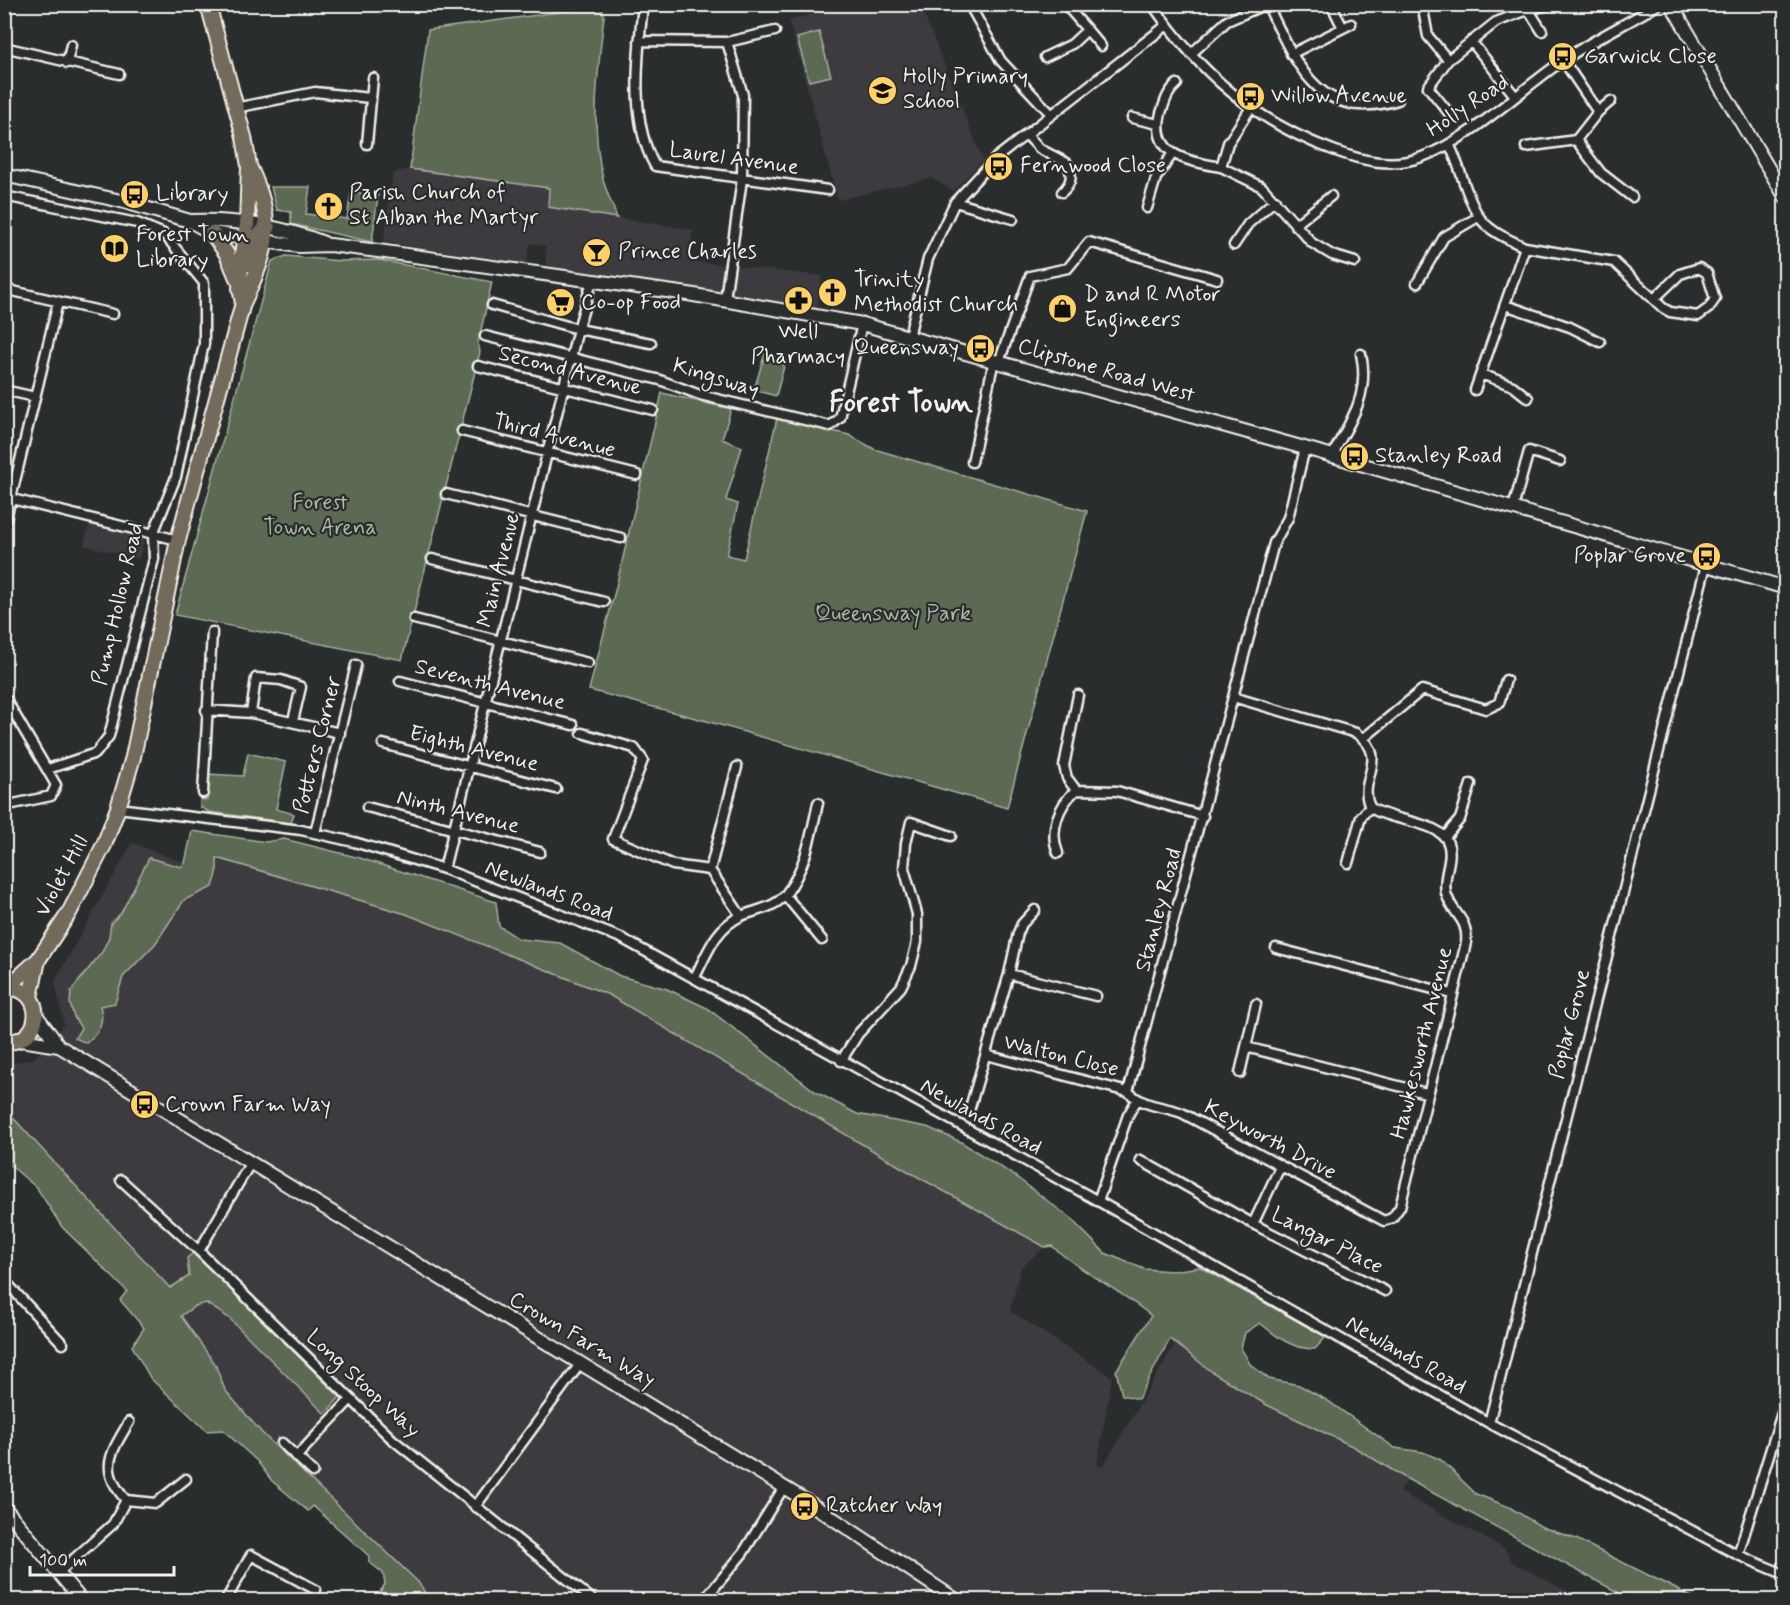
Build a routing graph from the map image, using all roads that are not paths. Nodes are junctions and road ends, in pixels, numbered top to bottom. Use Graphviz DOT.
graph roads {
  1 [pos="208,4"];
  2 [pos="643,4"];
  3 [pos="969,4"];
  4 [pos="1065,4"];
  5 [pos="1152,4"];
  6 [pos="1267,4"];
  7 [pos="1331,4"];
  8 [pos="1422,4"];
  9 [pos="1552,4"];
  10 [pos="1659,4"];
  11 [pos="1671,4"];
  12 [pos="1527,7"];
  13 [pos="1167,25"];
  14 [pos="1087,30"];
  15 [pos="1542,31"];
  16 [pos="775,32"];
  17 [pos="639,41"];
  18 [pos="1471,41"];
  19 [pos="726,42"];
  20 [pos="71,45"];
  21 [pos="1101,46"];
  22 [pos="4,47"];
  23 [pos="1191,54"];
  24 [pos="1291,54"];
  25 [pos="1045,57"];
  26 [pos="1448,60"];
  27 [pos="1563,60"];
  28 [pos="67,63"];
  29 [pos="119,74"];
  30 [pos="374,78"];
  31 [pos="1177,84"];
  32 [pos="1515,96"];
  33 [pos="370,98"];
  34 [pos="1398,100"];
  35 [pos="1611,101"];
  36 [pos="235,108"];
  37 [pos="1250,109"];
  38 [pos="1598,112"];
  39 [pos="1449,113"];
  40 [pos="1051,114"];
  41 [pos="1132,118"];
  42 [pos="1158,124"];
  43 [pos="1026,134"];
  44 [pos="1576,140"];
  45 [pos="367,144"];
  46 [pos="1449,144"];
  47 [pos="1526,147"];
  48 [pos="1173,153"];
  49 [pos="249,166"];
  50 [pos="1221,167"];
  51 [pos="4,175"];
  52 [pos="742,179"];
  53 [pos="828,190"];
  54 [pos="1062,192"];
  55 [pos="4,196"];
  56 [pos="1331,196"];
  57 [pos="1632,197"];
  58 [pos="1785,198"];
  59 [pos="1275,200"];
  60 [pos="956,202"];
  61 [pos="1147,208"];
  62 [pos="1478,217"];
  63 [pos="1013,219"];
  64 [pos="190,221"];
  65 [pos="1295,225"];
  66 [pos="212,233"];
  67 [pos="256,234"];
  68 [pos="1234,245"];
  69 [pos="1526,247"];
  70 [pos="1355,262"];
  71 [pos="1216,279"];
  72 [pos="592,280"];
  73 [pos="1418,283"];
  74 [pos="240,288"];
  75 [pos="4,289"];
  76 [pos="725,299"];
  77 [pos="1654,299"];
  78 [pos="58,302"];
  79 [pos="243,303"];
  80 [pos="492,305"];
  81 [pos="1505,305"];
  82 [pos="113,314"];
  83 [pos="862,324"];
  84 [pos="578,329"];
  85 [pos="485,336"];
  86 [pos="909,336"];
  87 [pos="1600,342"];
  88 [pos="651,344"];
  89 [pos="1361,354"];
  90 [pos="570,359"];
  91 [pos="997,361"];
  92 [pos="478,366"];
  93 [pos="1481,374"];
  94 [pos="563,388"];
  95 [pos="4,390"];
  96 [pos="1475,390"];
  97 [pos="35,397"];
  98 [pos="1528,398"];
  99 [pos="653,410"];
  100 [pos="462,431"];
  101 [pos="1305,448"];
  102 [pos="547,453"];
  103 [pos="1333,456"];
  104 [pos="1560,461"];
  105 [pos="972,462"];
  106 [pos="637,475"];
  107 [pos="446,494"];
  108 [pos="8,498"];
  109 [pos="1513,508"];
  110 [pos="531,516"];
  111 [pos="4,527"];
  112 [pos="153,534"];
  113 [pos="621,538"];
  114 [pos="178,540"];
  115 [pos="432,559"];
  116 [pos="1706,565"];
  117 [pos="516,579"];
  118 [pos="1785,588"];
  119 [pos="604,602"];
  120 [pos="414,619"];
  121 [pos="212,632"];
  122 [pos="500,640"];
  123 [pos="588,663"];
  124 [pos="356,665"];
  125 [pos="1506,680"];
  126 [pos="400,681"];
  127 [pos="1078,695"];
  128 [pos="4,696"];
  129 [pos="1233,697"];
  130 [pos="485,702"];
  131 [pos="206,710"];
  132 [pos="251,713"];
  133 [pos="293,721"];
  134 [pos="573,724"];
  135 [pos="340,732"];
  136 [pos="582,733"];
  137 [pos="1364,738"];
  138 [pos="383,744"];
  139 [pos="469,767"];
  140 [pos="737,767"];
  141 [pos="48,769"];
  142 [pos="1471,784"];
  143 [pos="556,789"];
  144 [pos="1076,790"];
  145 [pos="203,793"];
  146 [pos="818,803"];
  147 [pos="4,806"];
  148 [pos="367,807"];
  149 [pos="1370,807"];
  150 [pos="118,808"];
  151 [pos="1203,816"];
  152 [pos="453,830"];
  153 [pos="315,833"];
  154 [pos="951,836"];
  155 [pos="1445,837"];
  156 [pos="540,852"];
  157 [pos="1058,854"];
  158 [pos="1348,863"];
  159 [pos="444,869"];
  160 [pos="710,870"];
  161 [pos="785,895"];
  162 [pos="1035,910"];
  163 [pos="741,916"];
  164 [pos="822,940"];
  165 [pos="1275,948"];
  166 [pos="38,960"];
  167 [pos="1009,974"];
  168 [pos="695,977"];
  169 [pos="6,987"];
  170 [pos="1452,994"];
  171 [pos="1096,996"];
  172 [pos="30,998"];
  173 [pos="1256,1004"];
  174 [pos="36,1015"];
  175 [pos="21,1040"];
  176 [pos="5,1043"];
  177 [pos="59,1046"];
  178 [pos="1246,1047"];
  179 [pos="986,1055"];
  180 [pos="842,1061"];
  181 [pos="1240,1073"];
  182 [pos="1128,1092"];
  183 [pos="1426,1093"];
  184 [pos="1137,1100"];
  185 [pos="969,1111"];
  186 [pos="1140,1160"];
  187 [pos="251,1162"];
  188 [pos="1280,1167"];
  189 [pos="121,1180"];
  190 [pos="1098,1201"];
  191 [pos="1384,1221"];
  192 [pos="1253,1224"];
  193 [pos="199,1251"];
  194 [pos="4,1280"];
  195 [pos="1385,1291"];
  196 [pos="63,1344"];
  197 [pos="580,1364"];
  198 [pos="350,1400"];
  199 [pos="1785,1400"];
  200 [pos="129,1422"];
  201 [pos="1489,1423"];
  202 [pos="282,1443"];
  203 [pos="297,1456"];
  204 [pos="314,1472"];
  205 [pos="186,1479"];
  206 [pos="784,1487"];
  207 [pos="126,1500"];
  208 [pos="4,1507"];
  209 [pos="475,1507"];
  210 [pos="1738,1555"];
  211 [pos="58,1573"];
  212 [pos="1785,1575"];
  213 [pos="316,1590"];
  214 [pos="81,1600"];
  215 [pos="226,1600"];
  216 [pos="593,1600"];
  217 [pos="704,1600"];
  218 [pos="956,1600"];
  1 -- 36 [label="main road"];
  2 -- 17 [label="street, Laurel Avenue"];
  3 -- 40 [label="street"];
  4 -- 14 [label="street"];
  5 -- 13 [label="street, Holly Road"];
  6 -- 23 [label="street"];
  6 -- 24 [label="street"];
  7 -- 24 [label="street"];
  8 -- 26 [label="street"];
  9 -- 12 [label="street"];
  10 -- 27 [label="street, Holly Road"];
  11 -- 58 [label="main road"];
  12 -- 15 [label="street"];
  12 -- 18 [label="street"];
  13 -- 23 [label="street, Holly Road"];
  13 -- 40 [label="street"];
  14 -- 21 [label="street"];
  14 -- 25 [label="street"];
  16 -- 19 [label="street"];
  17 -- 19 [label="street"];
  17 -- 52 [label="street, Laurel Avenue"];
  18 -- 26 [label="street"];
  18 -- 32 [label="street"];
  19 -- 52 [label="street"];
  20 -- 28 [label="street"];
  22 -- 28 [label="street"];
  23 -- 37 [label="street, Holly Road"];
  24 -- 34 [label="street"];
  26 -- 39 [label="street"];
  27 -- 32 [label="street, Holly Road"];
  27 -- 38 [label="street"];
  28 -- 29 [label="street"];
  30 -- 33 [label="street"];
  31 -- 42 [label="street"];
  32 -- 46 [label="street, Holly Road"];
  33 -- 36 [label="street"];
  33 -- 45 [label="street"];
  35 -- 38 [label="street"];
  36 -- 49 [label="main road"];
  37 -- 46 [label="street, Holly Road"];
  37 -- 50 [label="street"];
  38 -- 44 [label="street"];
  40 -- 43 [label="street"];
  41 -- 42 [label="street"];
  42 -- 48 [label="street"];
  43 -- 54 [label="street"];
  43 -- 60 [label="street"];
  44 -- 47 [label="street"];
  44 -- 57 [label="street"];
  46 -- 62 [label="street"];
  48 -- 50 [label="street"];
  48 -- 61 [label="street"];
  49 -- 67 [label="main road"];
  49 -- 67 [label="main road"];
  50 -- 59 [label="street"];
  51 -- 64 [label="main road, Clipstone Road West"];
  52 -- 53 [label="street, Laurel Avenue"];
  52 -- 76 [label="street"];
  55 -- 112 [label="street, Pump Hollow Road"];
  56 -- 65 [label="street"];
  59 -- 65 [label="street"];
  59 -- 68 [label="street"];
  60 -- 63 [label="street"];
  60 -- 86 [label="street"];
  62 -- 69 [label="street"];
  62 -- 73 [label="street"];
  64 -- 66 [label="main road, Clipstone Road West"];
  64 -- 67 [label="main road, Clipstone Road West"];
  65 -- 70 [label="street"];
  66 -- 67 [label="main road, Clipstone Road West"];
  66 -- 74 [label="main road"];
  67 -- 72 [label="main road, Clipstone Road West"];
  67 -- 74 [label="main road, Pump Hollow Road"];
  67 -- 79 [label="main road, Pump Hollow Road"];
  69 -- 77 [label="street"];
  69 -- 81 [label="street"];
  71 -- 91 [label="street"];
  72 -- 76 [label="main road, Clipstone Road West"];
  72 -- 84 [label="street, Main Avenue"];
  74 -- 79 [label="main road, Pump Hollow Road"];
  75 -- 78 [label="street"];
  76 -- 83 [label="main road, Clipstone Road West"];
  77 -- 77 [label="street"];
  78 -- 82 [label="street"];
  78 -- 97 [label="street"];
  79 -- 114 [label="main road, Pump Hollow Road"];
  80 -- 84 [label="street"];
  81 -- 87 [label="street"];
  81 -- 93 [label="street"];
  83 -- 86 [label="main road, Clipstone Road West"];
  83 -- 90 [label="street, Kingsway"];
  84 -- 88 [label="street"];
  84 -- 90 [label="street, Main Avenue"];
  85 -- 90 [label="street, Kingsway"];
  86 -- 91 [label="main road, Clipstone Road West"];
  89 -- 103 [label="street"];
  90 -- 94 [label="street, Main Avenue"];
  91 -- 101 [label="main road, Clipstone Road West"];
  91 -- 105 [label="street"];
  92 -- 94 [label="street, Second Avenue"];
  93 -- 96 [label="street"];
  93 -- 98 [label="street"];
  94 -- 99 [label="street, Second Avenue"];
  94 -- 102 [label="street, Main Avenue"];
  95 -- 97 [label="street"];
  97 -- 108 [label="street"];
  100 -- 102 [label="street, Third Avenue"];
  101 -- 103 [label="main road, Clipstone Road West"];
  101 -- 129 [label="street, Stanley Road"];
  102 -- 106 [label="street, Third Avenue"];
  102 -- 110 [label="street, Main Avenue"];
  103 -- 109 [label="main road, Clipstone Road West"];
  104 -- 109 [label="street"];
  107 -- 110 [label="street"];
  108 -- 111 [label="street"];
  108 -- 112 [label="street"];
  109 -- 116 [label="main road, Clipstone Road West"];
  110 -- 113 [label="street"];
  110 -- 117 [label="street, Main Avenue"];
  112 -- 114 [label="street"];
  112 -- 141 [label="street, Pump Hollow Road"];
  114 -- 150 [label="main road, Pump Hollow Road"];
  115 -- 117 [label="street"];
  116 -- 118 [label="main road, Clipstone Road West"];
  116 -- 201 [label="street, Poplar Grove"];
  117 -- 119 [label="street"];
  117 -- 122 [label="street, Main Avenue"];
  120 -- 122 [label="street"];
  121 -- 131 [label="street"];
  122 -- 123 [label="street"];
  122 -- 130 [label="street, Main Avenue"];
  124 -- 135 [label="street, Potters Corner"];
  125 -- 137 [label="street"];
  126 -- 130 [label="street, Seventh Avenue"];
  127 -- 144 [label="street"];
  128 -- 141 [label="street"];
  129 -- 137 [label="street"];
  129 -- 151 [label="street, Stanley Road"];
  130 -- 134 [label="street, Seventh Avenue"];
  130 -- 139 [label="street, Main Avenue"];
  131 -- 132 [label="street"];
  131 -- 145 [label="street"];
  132 -- 133 [label="street"];
  132 -- 133 [label="street"];
  133 -- 135 [label="street"];
  135 -- 153 [label="street, Potters Corner"];
  136 -- 160 [label="street"];
  137 -- 149 [label="street"];
  138 -- 139 [label="street, Eighth Avenue"];
  139 -- 143 [label="street, Eighth Avenue"];
  139 -- 152 [label="street, Main Avenue"];
  140 -- 160 [label="street"];
  141 -- 147 [label="street"];
  142 -- 155 [label="street"];
  144 -- 151 [label="street"];
  144 -- 157 [label="street"];
  146 -- 161 [label="street"];
  148 -- 152 [label="street, Ninth Avenue"];
  149 -- 155 [label="street"];
  149 -- 158 [label="street"];
  150 -- 153 [label="street, Newlands Road"];
  150 -- 166 [label="main road, Violet Hill"];
  151 -- 182 [label="street, Stanley Road"];
  152 -- 156 [label="street, Ninth Avenue"];
  152 -- 159 [label="street, Main Avenue"];
  153 -- 159 [label="street, Newlands Road"];
  154 -- 180 [label="street"];
  155 -- 170 [label="street, Hawkesworth Avenue"];
  159 -- 168 [label="street, Newlands Road"];
  160 -- 163 [label="street"];
  161 -- 163 [label="street"];
  161 -- 164 [label="street"];
  162 -- 167 [label="street"];
  163 -- 168 [label="street"];
  165 -- 170 [label="street"];
  166 -- 169 [label="main road, Violet Hill"];
  166 -- 172 [label="main road, Violet Hill"];
  167 -- 171 [label="street"];
  167 -- 179 [label="street"];
  168 -- 180 [label="street, Newlands Road"];
  169 -- 172 [label="main road"];
  170 -- 183 [label="street, Hawkesworth Avenue"];
  172 -- 174 [label="main road"];
  173 -- 178 [label="street"];
  174 -- 175 [label="main road"];
  174 -- 177 [label="main road, Crown Farm Way"];
  175 -- 176 [label="main road"];
  175 -- 177 [label="main road, Crown Farm Way"];
  177 -- 187 [label="main road, Crown Farm Way"];
  178 -- 181 [label="street"];
  178 -- 183 [label="street"];
  179 -- 182 [label="street, Walton Close"];
  179 -- 185 [label="street"];
  180 -- 190 [label="street, Newlands Road"];
  182 -- 184 [label="street"];
  183 -- 191 [label="street, Hawkesworth Avenue"];
  184 -- 188 [label="street, Keyworth Drive"];
  184 -- 190 [label="street"];
  186 -- 192 [label="street, Langar Place"];
  187 -- 193 [label="street"];
  187 -- 197 [label="main road, Crown Farm Way"];
  188 -- 191 [label="street, Keyworth Drive"];
  188 -- 192 [label="street, Langar Place"];
  189 -- 193 [label="street, Long Stoop Way"];
  190 -- 201 [label="street, Newlands Road"];
  192 -- 195 [label="street, Langar Place"];
  193 -- 198 [label="street, Long Stoop Way"];
  194 -- 196 [label="street"];
  197 -- 206 [label="main road, Crown Farm Way"];
  197 -- 209 [label="street"];
  198 -- 203 [label="street"];
  198 -- 209 [label="street, Long Stoop Way"];
  199 -- 210 [label="street"];
  200 -- 207 [label="street"];
  201 -- 210 [label="street, Newlands Road"];
  202 -- 203 [label="street"];
  203 -- 204 [label="street"];
  205 -- 207 [label="street"];
  206 -- 217 [label="street"];
  206 -- 218 [label="main road, Crown Farm Way"];
  207 -- 211 [label="street"];
  208 -- 211 [label="main road"];
  209 -- 216 [label="street, Long Stoop Way"];
  210 -- 212 [label="street, Newlands Road"];
  211 -- 214 [label="main road"];
  213 -- 215 [label="street"];
}
